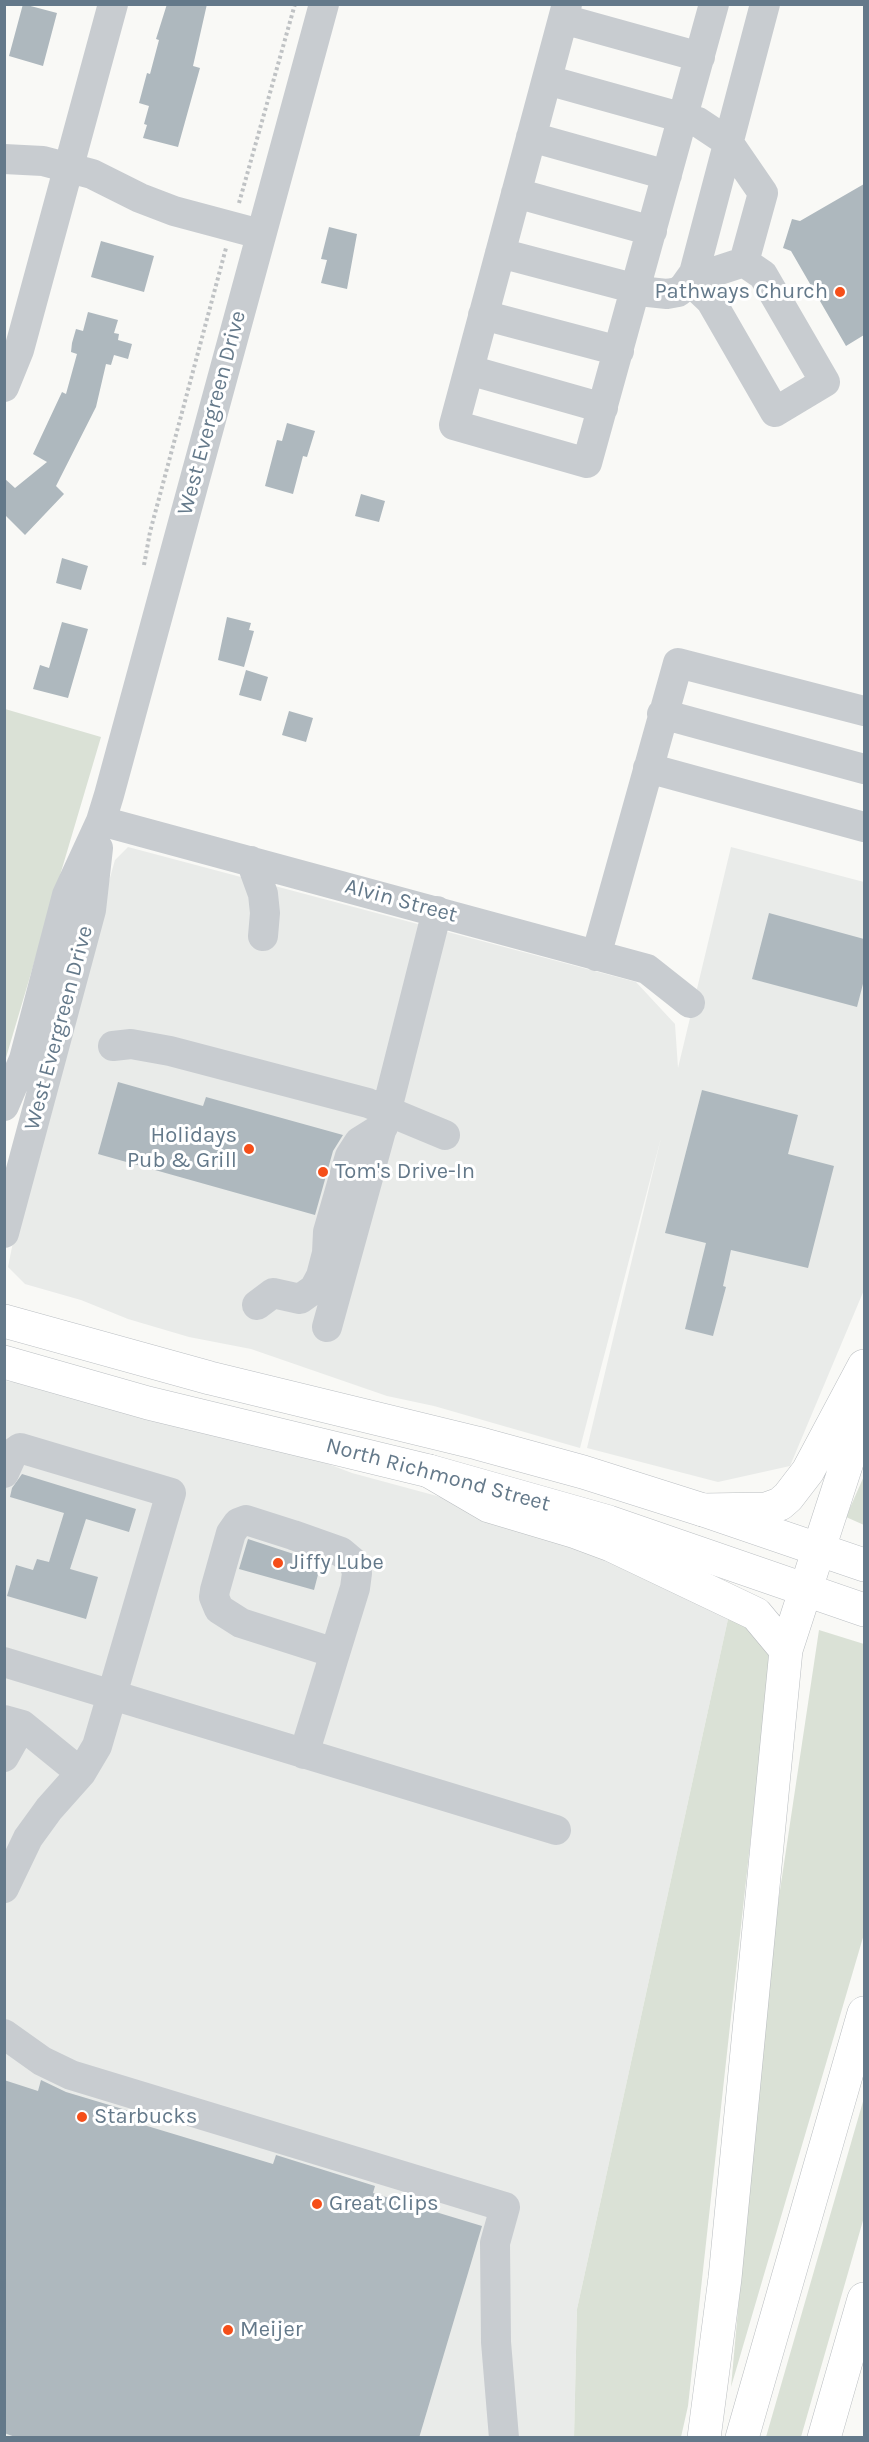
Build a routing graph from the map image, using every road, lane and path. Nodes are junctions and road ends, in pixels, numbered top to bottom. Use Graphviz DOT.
graph roads {
  1 [pos="113,4"];
  2 [pos="324,4"];
  3 [pos="714,4"];
  4 [pos="765,4"];
  5 [pos="565,12"];
  6 [pos="700,57"];
  7 [pos="547,80"];
  8 [pos="683,117"];
  9 [pos="531,137"];
  10 [pos="728,142"];
  11 [pos="4,159"];
  12 [pos="69,168"];
  13 [pos="668,176"];
  14 [pos="516,193"];
  15 [pos="652,231"];
  16 [pos="260,234"];
  17 [pos="500,253"];
  18 [pos="744,262"];
  19 [pos="689,280"];
  20 [pos="635,290"];
  21 [pos="483,315"];
  22 [pos="619,351"];
  23 [pos="469,370"];
  24 [pos="4,387"];
  25 [pos="603,408"];
  26 [pos="864,711"];
  27 [pos="662,714"];
  28 [pos="648,768"];
  29 [pos="864,769"];
  30 [pos="101,821"];
  31 [pos="864,827"];
  32 [pos="251,861"];
  33 [pos="437,911"];
  34 [pos="263,936"];
  35 [pos="596,956"];
  36 [pos="42,990"];
  37 [pos="690,1003"];
  38 [pos="113,1046"];
  39 [pos="4,1106"];
  40 [pos="385,1118"];
  41 [pos="445,1136"];
  42 [pos="4,1171"];
  43 [pos="4,1233"];
  44 [pos="257,1305"];
  45 [pos="4,1321"];
  46 [pos="327,1327"];
  47 [pos="4,1362"];
  48 [pos="864,1366"];
  49 [pos="864,1410"];
  50 [pos="429,1471"];
  51 [pos="4,1473"];
  52 [pos="703,1510"];
  53 [pos="818,1549"];
  54 [pos="864,1564"];
  55 [pos="806,1590"];
  56 [pos="864,1610"];
  57 [pos="786,1650"];
  58 [pos="335,1653"];
  59 [pos="4,1662"];
  60 [pos="111,1695"];
  61 [pos="13,1723"];
  62 [pos="304,1754"];
  63 [pos="4,1757"];
  64 [pos="81,1773"];
  65 [pos="556,1830"];
  66 [pos="4,1888"];
  67 [pos="864,2013"];
  68 [pos="6,2041"];
  69 [pos="864,2299"];
  70 [pos="504,2438"];
  71 [pos="704,2438"];
  72 [pos="742,2438"];
  73 [pos="824,2438"];
  1 -- 12 [label="street"];
  2 -- 16 [label="street, West Evergreen Drive"];
  3 -- 6 [label="street"];
  4 -- 10 [label="street"];
  5 -- 6 [label="street"];
  5 -- 7 [label="street"];
  6 -- 8 [label="street"];
  7 -- 8 [label="street"];
  7 -- 9 [label="street"];
  8 -- 10 [label="street"];
  8 -- 13 [label="street"];
  9 -- 13 [label="street"];
  9 -- 14 [label="street"];
  10 -- 18 [label="street"];
  10 -- 19 [label="street"];
  11 -- 12 [label="street"];
  12 -- 16 [label="street"];
  12 -- 24 [label="street"];
  13 -- 15 [label="street"];
  14 -- 15 [label="street"];
  14 -- 17 [label="street"];
  15 -- 20 [label="street"];
  16 -- 30 [label="street, West Evergreen Drive"];
  17 -- 20 [label="street"];
  17 -- 21 [label="street"];
  18 -- 19 [label="street"];
  18 -- 19 [label="street"];
  19 -- 20 [label="street"];
  20 -- 22 [label="street"];
  21 -- 22 [label="street"];
  21 -- 23 [label="street"];
  22 -- 25 [label="street"];
  23 -- 25 [label="street"];
  23 -- 25 [label="street"];
  26 -- 27 [label="street"];
  27 -- 28 [label="street"];
  27 -- 29 [label="street"];
  28 -- 31 [label="street"];
  28 -- 35 [label="street"];
  30 -- 32 [label="street, Alvin Street"];
  30 -- 36 [label="street, West Evergreen Drive"];
  30 -- 43 [label="street, West Evergreen Drive"];
  32 -- 33 [label="street, Alvin Street"];
  32 -- 34 [label="street"];
  33 -- 35 [label="street, Alvin Street"];
  33 -- 40 [label="street"];
  35 -- 37 [label="street, Alvin Street"];
  36 -- 39 [label="street, West Evergreen Drive"];
  36 -- 42 [label="street"];
  38 -- 40 [label="street"];
  40 -- 41 [label="street"];
  40 -- 44 [label="street"];
  40 -- 46 [label="street"];
  45 -- 52 [label="main road, North Richmond Street"];
  47 -- 50 [label="main road, North Richmond Street"];
  48 -- 52 [label="main road"];
  49 -- 53 [label="main road"];
  50 -- 55 [label="main road, North Richmond Street"];
  50 -- 57 [label="main road"];
  51 -- 60 [label="street"];
  52 -- 53 [label="main road, North Richmond Street"];
  53 -- 54 [label="main road, North Richmond Street"];
  53 -- 55 [label="main road"];
  55 -- 56 [label="main road, North Richmond Street"];
  55 -- 57 [label="main road"];
  57 -- 71 [label="main road"];
  58 -- 58 [label="street"];
  58 -- 62 [label="street"];
  59 -- 60 [label="street"];
  60 -- 62 [label="street"];
  60 -- 64 [label="street"];
  61 -- 63 [label="street"];
  61 -- 64 [label="street"];
  62 -- 65 [label="street"];
  64 -- 66 [label="street"];
  67 -- 72 [label="main road"];
  68 -- 70 [label="street"];
  69 -- 73 [label="main road"];
}
